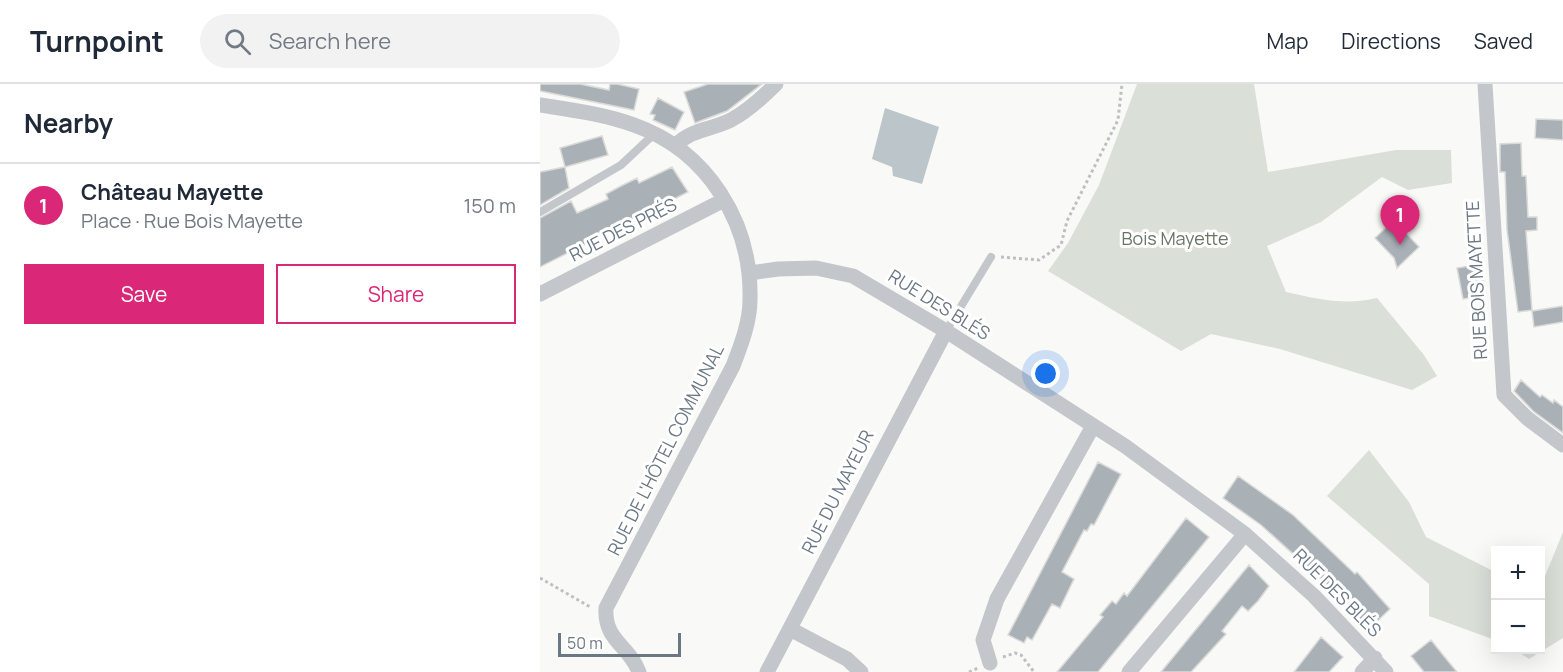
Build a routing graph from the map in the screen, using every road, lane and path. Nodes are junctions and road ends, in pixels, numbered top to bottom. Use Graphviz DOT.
graph roads {
  1 [pos="776,84"];
  2 [pos="1122,84"];
  3 [pos="1485,84"];
  4 [pos="540,105"];
  5 [pos="654,134"];
  6 [pos="675,146"];
  7 [pos="724,200"];
  8 [pos="540,212"];
  9 [pos="991,257"];
  10 [pos="750,273"];
  11 [pos="540,294"];
  12 [pos="946,331"];
  13 [pos="1093,426"];
  14 [pos="1563,445"];
  15 [pos="1245,534"];
  16 [pos="540,578"];
  17 [pos="605,612"];
  18 [pos="790,629"];
  19 [pos="1375,658"];
  20 [pos="990,663"];
  21 [pos="639,672"];
  22 [pos="767,672"];
  23 [pos="861,672"];
  24 [pos="1129,672"];
  25 [pos="1362,672"];
  26 [pos="1386,672"];
  1 -- 6 [label="street"];
  2 -- 9 [label="path"];
  3 -- 14 [label="street, RUE BOIS MAYETTE"];
  4 -- 5 [label="street, RUE DE L'HÔTEL COMMUNAL"];
  5 -- 6 [label="street, RUE DE L'HÔTEL COMMUNAL"];
  5 -- 8 [label="lane"];
  6 -- 7 [label="street, RUE DE L'HÔTEL COMMUNAL"];
  7 -- 10 [label="street, RUE DE L'HÔTEL COMMUNAL"];
  7 -- 11 [label="street, RUE DES PRÉS"];
  9 -- 12 [label="lane"];
  10 -- 12 [label="street, RUE DES BLÉS"];
  10 -- 17 [label="street, RUE DE L'HÔTEL COMMUNAL"];
  12 -- 13 [label="street, RUE DES BLÉS"];
  12 -- 18 [label="street, RUE DU MAYEUR"];
  13 -- 15 [label="street, RUE DES BLÉS"];
  13 -- 20 [label="street"];
  15 -- 19 [label="street, RUE DES BLÉS"];
  15 -- 24 [label="street"];
  16 -- 17 [label="path"];
  17 -- 21 [label="street"];
  18 -- 22 [label="street, RUE DU MAYEUR"];
  18 -- 23 [label="street"];
  19 -- 25 [label="street, RUE DES BLÉS"];
  19 -- 26 [label="street, RUE DES BLÉS"];
}
